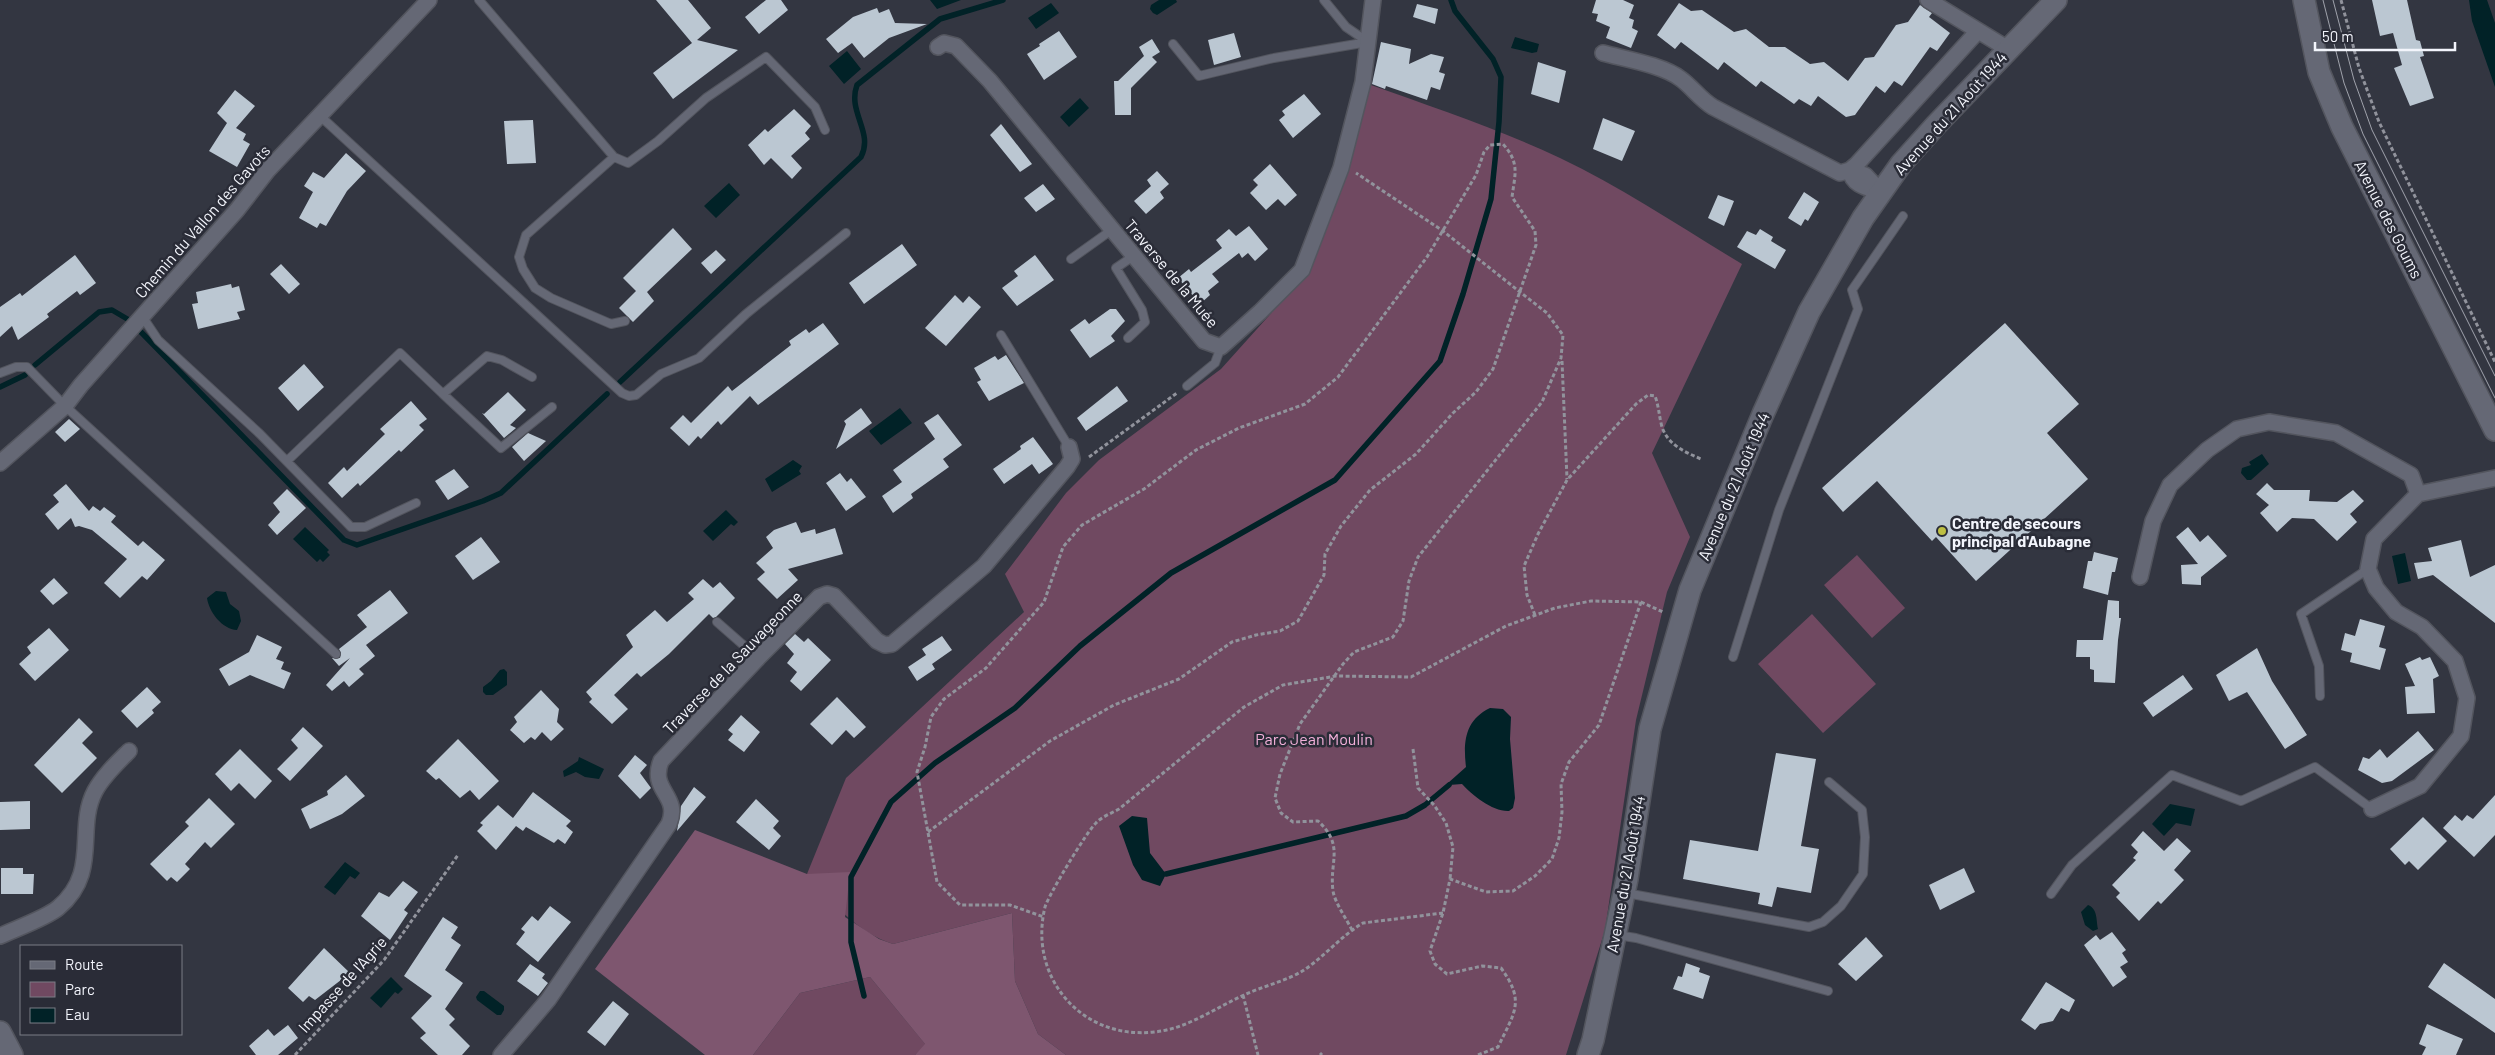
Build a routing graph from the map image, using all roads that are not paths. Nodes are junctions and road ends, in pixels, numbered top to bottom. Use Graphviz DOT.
graph roads {
  1 [pos="429,0"];
  2 [pos="479,0"];
  3 [pos="1324,0"];
  4 [pos="1373,0"];
  5 [pos="1928,0"];
  6 [pos="2304,0"];
  7 [pos="2050,2"];
  8 [pos="1978,31"];
  9 [pos="1368,42"];
  10 [pos="1173,44"];
  11 [pos="938,47"];
  12 [pos="2008,49"];
  13 [pos="1603,53"];
  14 [pos="319,115"];
  15 [pos="825,130"];
  16 [pos="614,157"];
  17 [pos="1850,170"];
  18 [pos="1881,192"];
  19 [pos="1903,216"];
  20 [pos="1113,229"];
  21 [pos="846,233"];
  22 [pos="1135,255"];
  23 [pos="1071,259"];
  24 [pos="142,316"];
  25 [pos="626,321"];
  26 [pos="1001,335"];
  27 [pos="1128,338"];
  28 [pos="1220,347"];
  29 [pos="0,373"];
  30 [pos="532,377"];
  31 [pos="1187,386"];
  32 [pos="443,394"];
  33 [pos="66,406"];
  34 [pos="552,407"];
  35 [pos="2495,430"];
  36 [pos="1070,453"];
  37 [pos="287,461"];
  38 [pos="0,463"];
  39 [pos="2495,478"];
  40 [pos="2418,494"];
  41 [pos="416,503"];
  42 [pos="2368,569"];
  43 [pos="2140,577"];
  44 [pos="717,622"];
  45 [pos="336,654"];
  46 [pos="1733,657"];
  47 [pos="758,658"];
  48 [pos="2320,696"];
  49 [pos="129,751"];
  50 [pos="1829,782"];
  51 [pos="2372,810"];
  52 [pos="1624,893"];
  53 [pos="2051,894"];
  54 [pos="1616,935"];
  55 [pos="0,936"];
  56 [pos="1828,991"];
  57 [pos="0,1032"];
  58 [pos="12,1055"];
  59 [pos="501,1055"];
  60 [pos="1588,1055"];
  1 -- 14 [label="street, Chemin du Vallon des Gavots"];
  2 -- 16 [label="lane"];
  3 -- 9 [label="lane"];
  4 -- 9 [label="street, Traverse de la Muée"];
  5 -- 8 [label="street"];
  6 -- 35 [label="main road, Avenue des Goums"];
  7 -- 12 [label="main road, Avenue du 21 Août 1944"];
  8 -- 12 [label="street"];
  8 -- 17 [label="street"];
  9 -- 10 [label="lane"];
  9 -- 28 [label="street, Traverse de la Muée"];
  11 -- 20 [label="street, Traverse de la Muée"];
  12 -- 18 [label="main road, Avenue du 21 Août 1944"];
  13 -- 17 [label="street"];
  14 -- 21 [label="lane"];
  14 -- 24 [label="street, Chemin du Vallon des Gavots"];
  15 -- 16 [label="lane"];
  16 -- 25 [label="lane"];
  17 -- 18 [label="street"];
  18 -- 52 [label="main road, Avenue du 21 Août 1944"];
  19 -- 46 [label="lane"];
  20 -- 22 [label="street, Traverse de la Muée"];
  20 -- 23 [label="lane"];
  22 -- 27 [label="lane"];
  22 -- 28 [label="street, Traverse de la Muée"];
  24 -- 33 [label="street, Chemin du Vallon des Gavots"];
  24 -- 37 [label="lane"];
  26 -- 36 [label="lane"];
  28 -- 31 [label="lane"];
  29 -- 33 [label="lane"];
  30 -- 32 [label="lane"];
  32 -- 34 [label="lane"];
  32 -- 37 [label="lane"];
  33 -- 38 [label="street, Chemin du Vallon des Gavots"];
  33 -- 45 [label="lane"];
  36 -- 47 [label="street, Traverse de la Sauvageonne"];
  37 -- 41 [label="lane"];
  39 -- 40 [label="street"];
  40 -- 42 [label="street"];
  40 -- 43 [label="street"];
  42 -- 48 [label="lane"];
  42 -- 51 [label="street"];
  44 -- 47 [label="lane"];
  47 -- 59 [label="street, Traverse de la Sauvageonne"];
  49 -- 55 [label="street"];
  50 -- 52 [label="lane"];
  51 -- 53 [label="lane"];
  52 -- 54 [label="main road, Avenue du 21 Août 1944"];
  54 -- 56 [label="lane"];
  54 -- 60 [label="main road, Avenue du 21 Août 1944"];
  57 -- 58 [label="main road"];
}
